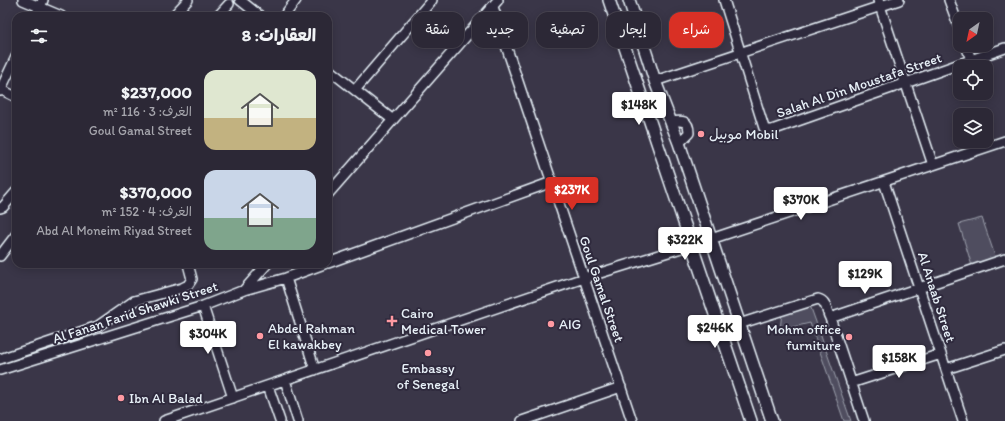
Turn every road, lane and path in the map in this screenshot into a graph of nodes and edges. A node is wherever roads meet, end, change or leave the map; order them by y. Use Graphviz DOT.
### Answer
graph roads {
  1 [pos="24,0"];
  2 [pos="188,0"];
  3 [pos="240,0"];
  4 [pos="296,0"];
  5 [pos="432,0"];
  6 [pos="609,0"];
  7 [pos="629,0"];
  8 [pos="724,0"];
  9 [pos="899,0"];
  10 [pos="949,0"];
  11 [pos="41,3"];
  12 [pos="495,3"];
  13 [pos="229,4"];
  14 [pos="879,4"];
  15 [pos="55,12"];
  16 [pos="177,12"];
  17 [pos="222,12"];
  18 [pos="255,12"];
  19 [pos="287,12"];
  20 [pos="953,12"];
  21 [pos="1005,48"];
  22 [pos="968,52"];
  23 [pos="741,53"];
  24 [pos="971,60"];
  25 [pos="12,65"];
  26 [pos="953,66"];
  27 [pos="332,72"];
  28 [pos="655,81"];
  29 [pos="906,83"];
  30 [pos="0,90"];
  31 [pos="355,90"];
  32 [pos="12,95"];
  33 [pos="393,120"];
  34 [pos="671,122"];
  35 [pos="1005,141"];
  36 [pos="679,143"];
  37 [pos="933,165"];
  38 [pos="552,182"];
  39 [pos="884,182"];
  40 [pos="332,189"];
  41 [pos="12,197"];
  42 [pos="8,202"];
  43 [pos="12,205"];
  44 [pos="0,208"];
  45 [pos="12,240"];
  46 [pos="711,240"];
  47 [pos="691,245"];
  48 [pos="1,252"];
  49 [pos="1005,259"];
  50 [pos="332,262"];
  51 [pos="189,268"];
  52 [pos="263,268"];
  53 [pos="313,268"];
  54 [pos="286,278"];
  55 [pos="584,278"];
  56 [pos="919,288"];
  57 [pos="244,290"];
  58 [pos="203,306"];
  59 [pos="830,318"];
  60 [pos="739,324"];
  61 [pos="1005,350"];
  62 [pos="941,354"];
  63 [pos="0,359"];
  64 [pos="946,369"];
  65 [pos="0,370"];
  66 [pos="315,370"];
  67 [pos="285,380"];
  68 [pos="851,383"];
  69 [pos="268,386"];
  70 [pos="621,387"];
  71 [pos="233,398"];
  72 [pos="526,420"];
  73 [pos="164,421"];
  74 [pos="280,421"];
  75 [pos="298,421"];
  76 [pos="632,421"];
  77 [pos="751,421"];
  78 [pos="772,421"];
  79 [pos="864,421"];
  80 [pos="963,421"];
  1 -- 11 [label="street"];
  2 -- 16 [label="street"];
  3 -- 18 [label="street"];
  4 -- 19 [label="street"];
  5 -- 31 [label="street"];
  6 -- 47 [label="main road"];
  7 -- 28 [label="main road"];
  8 -- 23 [label="street"];
  9 -- 14 [label="street"];
  10 -- 20 [label="street"];
  11 -- 15 [label="street"];
  12 -- 33 [label="street"];
  12 -- 38 [label="street, Goul Gamal Street"];
  13 -- 17 [label="street"];
  14 -- 23 [label="street"];
  14 -- 29 [label="street"];
  21 -- 24 [label="street, Salah Al Din Moustafa Street"];
  22 -- 24 [label="street"];
  23 -- 28 [label="street"];
  23 -- 29 [label="street, Salah Al Din Moustafa Street"];
  25 -- 30 [label="street"];
  26 -- 29 [label="street, Salah Al Din Moustafa Street"];
  27 -- 31 [label="street"];
  28 -- 34 [label="main road"];
  29 -- 37 [label="street"];
  30 -- 32 [label="street"];
  31 -- 33 [label="street"];
  33 -- 40 [label="street"];
  34 -- 36 [label="main road"];
  34 -- 36 [label="street"];
  35 -- 37 [label="street"];
  36 -- 46 [label="main road"];
  37 -- 39 [label="street"];
  38 -- 50 [label="street"];
  38 -- 55 [label="street, Goul Gamal Street"];
  39 -- 46 [label="street"];
  39 -- 56 [label="street, Al Anaab Street"];
  41 -- 42 [label="street"];
  42 -- 43 [label="street"];
  42 -- 44 [label="street"];
  45 -- 48 [label="street"];
  46 -- 47 [label="main road"];
  46 -- 60 [label="main road"];
  47 -- 55 [label="street"];
  47 -- 77 [label="main road"];
  49 -- 56 [label="street"];
  51 -- 63 [label="street"];
  52 -- 57 [label="street"];
  53 -- 54 [label="street, Al Fanan Farid Shawki Street"];
  54 -- 57 [label="street, Al Fanan Farid Shawki Street"];
  54 -- 66 [label="street"];
  55 -- 66 [label="street"];
  55 -- 70 [label="street, Goul Gamal Street"];
  56 -- 59 [label="street"];
  56 -- 62 [label="street, Al Anaab Street"];
  57 -- 58 [label="street, Al Fanan Farid Shawki Street"];
  58 -- 65 [label="street, Al Fanan Farid Shawki Street"];
  58 -- 71 [label="street"];
  59 -- 60 [label="street"];
  59 -- 68 [label="street"];
  60 -- 78 [label="main road"];
  61 -- 64 [label="street"];
  62 -- 64 [label="street, Al Anaab Street"];
  62 -- 68 [label="street"];
  64 -- 80 [label="street, Al Anaab Street"];
  66 -- 67 [label="street"];
  67 -- 69 [label="street"];
  67 -- 75 [label="street"];
  68 -- 79 [label="street"];
  69 -- 71 [label="street"];
  69 -- 74 [label="street"];
  70 -- 72 [label="street"];
  70 -- 76 [label="street, Goul Gamal Street"];
  71 -- 73 [label="street"];
}
